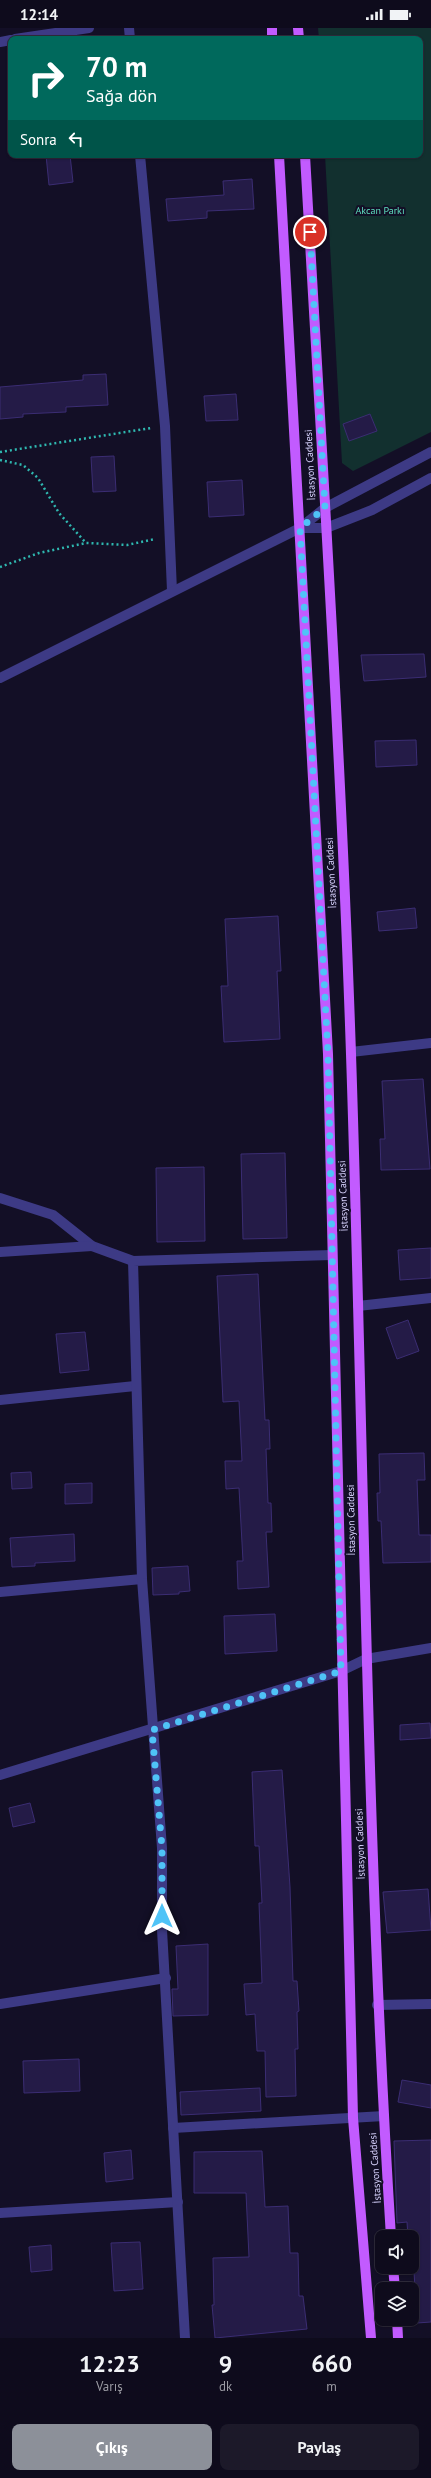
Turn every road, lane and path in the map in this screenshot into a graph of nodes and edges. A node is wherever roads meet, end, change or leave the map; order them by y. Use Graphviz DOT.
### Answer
graph roads {
  1 [pos="89,28"];
  2 [pos="35,36"];
  3 [pos="140,158"];
  4 [pos="279,158"];
  5 [pos="305,158"];
  6 [pos="165,426"];
  7 [pos="0,452"];
  8 [pos="431,452"];
  9 [pos="0,460"];
  10 [pos="431,478"];
  11 [pos="325,508"];
  12 [pos="300,528"];
  13 [pos="326,528"];
  14 [pos="170,536"];
  15 [pos="86,543"];
  16 [pos="0,567"];
  17 [pos="172,591"];
  18 [pos="0,678"];
  19 [pos="431,1044"];
  20 [pos="351,1052"];
  21 [pos="0,1198"];
  22 [pos="92,1246"];
  23 [pos="0,1252"];
  24 [pos="332,1255"];
  25 [pos="132,1261"];
  26 [pos="431,1298"];
  27 [pos="358,1306"];
  28 [pos="135,1386"];
  29 [pos="0,1400"];
  30 [pos="142,1579"];
  31 [pos="0,1592"];
  32 [pos="431,1648"];
  33 [pos="366,1659"];
  34 [pos="341,1671"];
  35 [pos="152,1730"];
  36 [pos="0,1775"];
  37 [pos="166,1978"];
  38 [pos="0,2004"];
  39 [pos="431,2004"];
  40 [pos="378,2005"];
  41 [pos="384,2116"];
  42 [pos="354,2118"];
  43 [pos="173,2128"];
  44 [pos="178,2202"];
  45 [pos="0,2214"];
  46 [pos="391,2230"];
  47 [pos="397,2326"];
  48 [pos="185,2338"];
  49 [pos="371,2338"];
  50 [pos="398,2338"];
  1 -- 2 [label="street"];
  3 -- 6 [label="street"];
  4 -- 12 [label="main road"];
  5 -- 11 [label="main road, İstasyon Caddesi"];
  6 -- 7 [label="path"];
  6 -- 14 [label="street"];
  8 -- 11 [label="street"];
  9 -- 15 [label="path"];
  10 -- 13 [label="street"];
  11 -- 12 [label="street"];
  11 -- 13 [label="main road, İstasyon Caddesi"];
  12 -- 13 [label="street"];
  12 -- 17 [label="street"];
  12 -- 24 [label="main road"];
  13 -- 20 [label="main road, İstasyon Caddesi"];
  14 -- 15 [label="path"];
  14 -- 17 [label="street"];
  15 -- 16 [label="path"];
  17 -- 18 [label="street"];
  19 -- 20 [label="street"];
  20 -- 27 [label="main road, İstasyon Caddesi"];
  21 -- 22 [label="street"];
  22 -- 23 [label="street"];
  22 -- 25 [label="street"];
  24 -- 25 [label="street"];
  24 -- 34 [label="main road"];
  25 -- 28 [label="street"];
  26 -- 27 [label="street"];
  27 -- 33 [label="main road, İstasyon Caddesi"];
  28 -- 29 [label="street"];
  28 -- 30 [label="street"];
  30 -- 31 [label="street"];
  30 -- 35 [label="street"];
  32 -- 33 [label="street"];
  33 -- 34 [label="street"];
  33 -- 40 [label="main road, İstasyon Caddesi"];
  34 -- 35 [label="street"];
  34 -- 42 [label="main road"];
  35 -- 36 [label="street"];
  35 -- 37 [label="street"];
  37 -- 38 [label="street"];
  37 -- 43 [label="street"];
  39 -- 40 [label="street"];
  40 -- 41 [label="main road, İstasyon Caddesi"];
  41 -- 42 [label="street"];
  41 -- 46 [label="main road, İstasyon Caddesi"];
  42 -- 43 [label="street"];
  42 -- 49 [label="main road"];
  43 -- 44 [label="street"];
  44 -- 45 [label="street"];
  44 -- 48 [label="street"];
  47 -- 50 [label="main road"];
}
